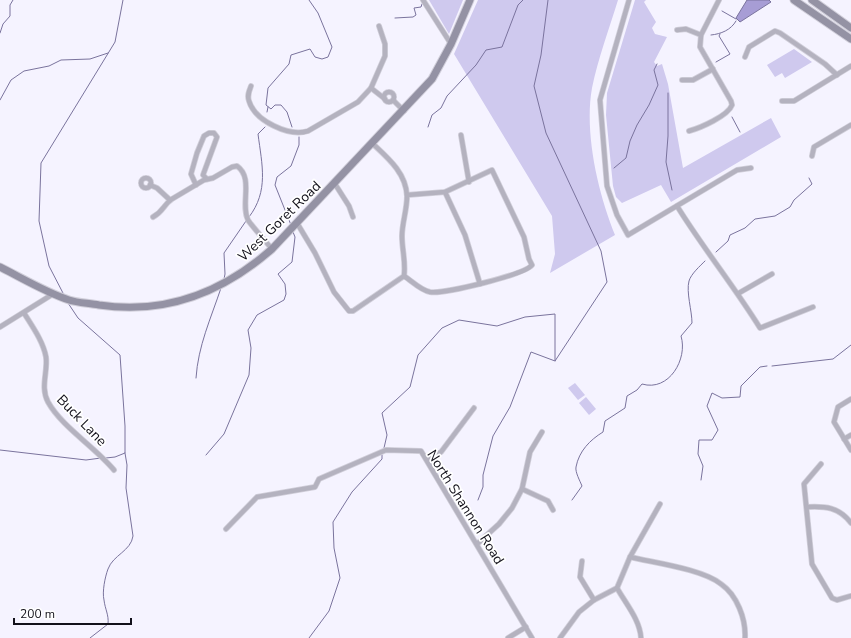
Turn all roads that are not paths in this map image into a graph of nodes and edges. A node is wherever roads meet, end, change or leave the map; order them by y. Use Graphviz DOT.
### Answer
graph roads {
  1 [pos="423,0"];
  2 [pos="470,0"];
  3 [pos="629,0"];
  4 [pos="719,0"];
  5 [pos="794,0"];
  6 [pos="811,0"];
  7 [pos="806,7"];
  8 [pos="379,26"];
  9 [pos="851,28"];
  10 [pos="677,30"];
  11 [pos="701,35"];
  12 [pos="851,39"];
  13 [pos="451,44"];
  14 [pos="745,57"];
  15 [pos="851,66"];
  16 [pos="713,69"];
  17 [pos="837,75"];
  18 [pos="682,80"];
  19 [pos="251,86"];
  20 [pos="371,88"];
  21 [pos="377,92"];
  22 [pos="387,93"];
  23 [pos="384,99"];
  24 [pos="393,100"];
  25 [pos="782,101"];
  26 [pos="404,111"];
  27 [pos="851,125"];
  28 [pos="689,131"];
  29 [pos="461,135"];
  30 [pos="373,144"];
  31 [pos="812,156"];
  32 [pos="751,168"];
  33 [pos="207,179"];
  34 [pos="469,182"];
  35 [pos="334,184"];
  36 [pos="150,185"];
  37 [pos="196,185"];
  38 [pos="444,192"];
  39 [pos="407,195"];
  40 [pos="170,200"];
  41 [pos="677,206"];
  42 [pos="153,217"];
  43 [pos="353,217"];
  44 [pos="297,223"];
  45 [pos="272,249"];
  46 [pos="0,267"];
  47 [pos="772,274"];
  48 [pos="404,276"];
  49 [pos="480,284"];
  50 [pos="739,293"];
  51 [pos="53,294"];
  52 [pos="813,307"];
  53 [pos="24,313"];
  54 [pos="0,327"];
  55 [pos="851,400"];
  56 [pos="474,408"];
  57 [pos="542,432"];
  58 [pos="851,435"];
  59 [pos="844,439"];
  60 [pos="851,450"];
  61 [pos="427,460"];
  62 [pos="821,464"];
  63 [pos="114,470"];
  64 [pos="522,489"];
  65 [pos="660,504"];
  66 [pos="807,507"];
  67 [pos="553,510"];
  68 [pos="851,523"];
  69 [pos="226,529"];
  70 [pos="477,544"];
  71 [pos="630,557"];
  72 [pos="582,561"];
  73 [pos="617,588"];
  74 [pos="851,596"];
  75 [pos="594,600"];
  76 [pos="526,627"];
  77 [pos="508,638"];
  78 [pos="532,638"];
  79 [pos="560,638"];
  80 [pos="641,638"];
  81 [pos="745,638"];
  1 -- 13 [label="street"];
  2 -- 13 [label="street, West Goret Road"];
  3 -- 41 [label="street"];
  4 -- 11 [label="street"];
  5 -- 7 [label="street"];
  6 -- 7 [label="street"];
  6 -- 9 [label="street"];
  7 -- 12 [label="street"];
  8 -- 20 [label="street"];
  10 -- 11 [label="street"];
  11 -- 16 [label="street"];
  13 -- 26 [label="street, West Goret Road"];
  14 -- 17 [label="street"];
  15 -- 17 [label="street"];
  16 -- 18 [label="street"];
  16 -- 28 [label="street"];
  17 -- 25 [label="street"];
  19 -- 20 [label="street"];
  20 -- 21 [label="street"];
  21 -- 22 [label="street"];
  21 -- 23 [label="street"];
  22 -- 23 [label="street"];
  22 -- 24 [label="street"];
  23 -- 24 [label="street"];
  24 -- 26 [label="street"];
  26 -- 30 [label="street, West Goret Road"];
  27 -- 31 [label="street"];
  29 -- 34 [label="street"];
  30 -- 35 [label="street, West Goret Road"];
  30 -- 39 [label="street"];
  32 -- 41 [label="street"];
  33 -- 37 [label="street"];
  33 -- 37 [label="street"];
  33 -- 45 [label="street"];
  34 -- 38 [label="street"];
  34 -- 49 [label="street"];
  35 -- 43 [label="street"];
  35 -- 44 [label="street, West Goret Road"];
  36 -- 40 [label="street"];
  37 -- 40 [label="street"];
  38 -- 39 [label="street"];
  38 -- 49 [label="street"];
  39 -- 48 [label="street"];
  40 -- 42 [label="street"];
  41 -- 50 [label="street"];
  44 -- 45 [label="street, West Goret Road"];
  44 -- 48 [label="street"];
  45 -- 51 [label="street, West Goret Road"];
  46 -- 51 [label="street, West Goret Road"];
  47 -- 50 [label="street"];
  48 -- 49 [label="street"];
  50 -- 52 [label="street"];
  51 -- 53 [label="street"];
  53 -- 54 [label="street"];
  53 -- 63 [label="street, Buck Lane"];
  55 -- 59 [label="street"];
  56 -- 61 [label="street"];
  57 -- 64 [label="street"];
  58 -- 59 [label="street"];
  59 -- 60 [label="street"];
  61 -- 69 [label="street, North Shannon Road"];
  61 -- 70 [label="street, North Shannon Road"];
  62 -- 66 [label="street"];
  64 -- 67 [label="street"];
  64 -- 70 [label="street"];
  65 -- 71 [label="street"];
  66 -- 68 [label="street"];
  66 -- 74 [label="street"];
  70 -- 76 [label="street, North Shannon Road"];
  71 -- 73 [label="street"];
  71 -- 81 [label="street"];
  72 -- 75 [label="street"];
  73 -- 75 [label="street"];
  73 -- 80 [label="street"];
  75 -- 79 [label="street"];
  76 -- 77 [label="street"];
  76 -- 78 [label="street, North Shannon Road"];
}
